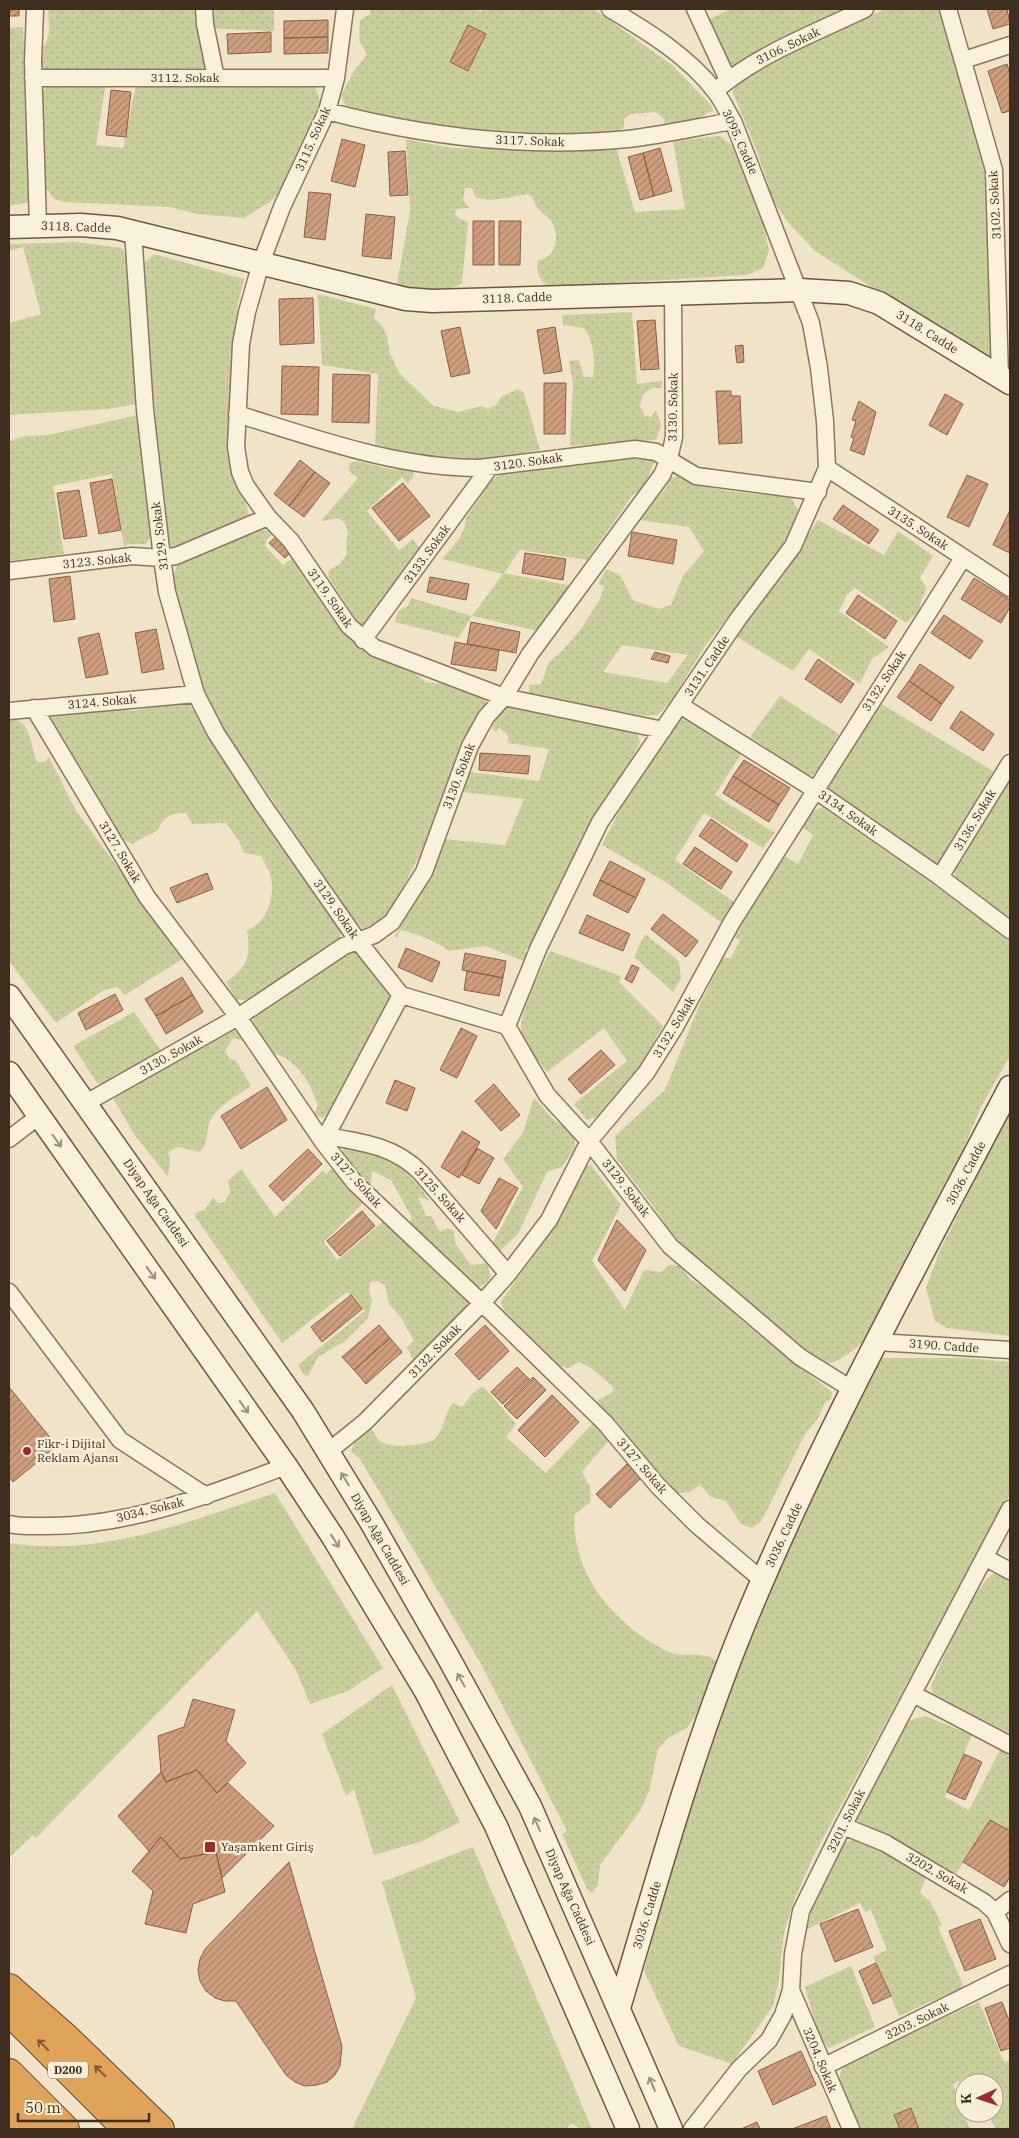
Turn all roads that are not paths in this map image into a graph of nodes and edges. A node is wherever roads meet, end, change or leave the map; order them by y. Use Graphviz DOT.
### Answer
graph roads {
  1 [pos="35,9"];
  2 [pos="204,9"];
  3 [pos="345,9"];
  4 [pos="610,9"];
  5 [pos="695,9"];
  6 [pos="865,9"];
  7 [pos="948,9"];
  8 [pos="1010,45"];
  9 [pos="964,60"];
  10 [pos="33,78"];
  11 [pos="216,78"];
  12 [pos="336,78"];
  13 [pos="728,80"];
  14 [pos="715,90"];
  15 [pos="328,111"];
  16 [pos="733,121"];
  17 [pos="1003,203"];
  18 [pos="38,225"];
  19 [pos="9,227"];
  20 [pos="133,231"];
  21 [pos="261,263"];
  22 [pos="800,290"];
  23 [pos="673,294"];
  24 [pos="1005,380"];
  25 [pos="237,414"];
  26 [pos="669,458"];
  27 [pos="490,467"];
  28 [pos="827,468"];
  29 [pos="818,492"];
  30 [pos="268,518"];
  31 [pos="162,558"];
  32 [pos="963,558"];
  33 [pos="9,571"];
  34 [pos="1010,588"];
  35 [pos="363,640"];
  36 [pos="196,694"];
  37 [pos="504,697"];
  38 [pos="680,705"];
  39 [pos="34,708"];
  40 [pos="9,711"];
  41 [pos="663,730"];
  42 [pos="1010,763"];
  43 [pos="814,790"];
  44 [pos="940,877"];
  45 [pos="1010,930"];
  46 [pos="358,941"];
  47 [pos="400,994"];
  48 [pos="9,996"];
  49 [pos="238,1017"];
  50 [pos="507,1026"];
  51 [pos="9,1073"];
  52 [pos="1010,1087"];
  53 [pos="86,1102"];
  54 [pos="39,1116"];
  55 [pos="9,1139"];
  56 [pos="324,1139"];
  57 [pos="589,1141"];
  58 [pos="508,1274"];
  59 [pos="9,1292"];
  60 [pos="482,1302"];
  61 [pos="877,1342"];
  62 [pos="1010,1350"];
  63 [pos="853,1390"];
  64 [pos="329,1451"];
  65 [pos="286,1466"];
  66 [pos="206,1496"];
  67 [pos="1010,1509"];
  68 [pos="9,1524"];
  69 [pos="986,1558"];
  70 [pos="1010,1571"];
  71 [pos="762,1581"];
  72 [pos="912,1694"];
  73 [pos="1010,1745"];
  74 [pos="843,1826"];
  75 [pos="1010,1900"];
  76 [pos="995,1912"];
  77 [pos="1010,1944"];
  78 [pos="1010,1974"];
  79 [pos="9,1988"];
  80 [pos="791,1990"];
  81 [pos="619,2008"];
  82 [pos="9,2011"];
  83 [pos="823,2067"];
  84 [pos="9,2073"];
  85 [pos="9,2108"];
  86 [pos="30,2129"];
  87 [pos="65,2129"];
  88 [pos="127,2129"];
  89 [pos="160,2129"];
  90 [pos="628,2129"];
  91 [pos="671,2129"];
  92 [pos="692,2129"];
  93 [pos="851,2129"];
  1 -- 10 [label="street"];
  2 -- 11 [label="street"];
  3 -- 12 [label="street, 3115. Sokak"];
  4 -- 14 [label="street, 3095. Cadde"];
  5 -- 13 [label="street"];
  6 -- 13 [label="street, 3106. Sokak"];
  7 -- 9 [label="street, 3102. Sokak"];
  8 -- 9 [label="street"];
  9 -- 17 [label="street, 3102. Sokak"];
  10 -- 11 [label="street, 3112. Sokak"];
  10 -- 18 [label="street"];
  11 -- 12 [label="street, 3112. Sokak"];
  12 -- 15 [label="street, 3115. Sokak"];
  13 -- 14 [label="street, 3106. Sokak"];
  14 -- 16 [label="street, 3095. Cadde"];
  15 -- 16 [label="street, 3117. Sokak"];
  15 -- 21 [label="street, 3115. Sokak"];
  16 -- 22 [label="street, 3095. Cadde"];
  17 -- 24 [label="street, 3102. Sokak"];
  18 -- 19 [label="main road, 3118. Cadde"];
  18 -- 20 [label="main road, 3118. Cadde"];
  20 -- 21 [label="main road, 3118. Cadde"];
  20 -- 31 [label="street, 3129. Sokak"];
  21 -- 23 [label="main road, 3118. Cadde"];
  21 -- 25 [label="street, 3119. Sokak"];
  22 -- 23 [label="main road, 3118. Cadde"];
  22 -- 24 [label="main road, 3118. Cadde"];
  22 -- 28 [label="street, 3131. Cadde"];
  23 -- 26 [label="street, 3130. Sokak"];
  25 -- 27 [label="street, 3120. Sokak"];
  25 -- 30 [label="street, 3119. Sokak"];
  26 -- 27 [label="street, 3120. Sokak"];
  26 -- 29 [label="street, 3120. Sokak"];
  26 -- 37 [label="street, 3130. Sokak"];
  27 -- 35 [label="street, 3133. Sokak"];
  28 -- 29 [label="street, 3131. Cadde"];
  28 -- 32 [label="street, 3135. Sokak"];
  29 -- 38 [label="street, 3131. Cadde"];
  30 -- 31 [label="street, 3123. Sokak"];
  30 -- 35 [label="street, 3119. Sokak"];
  31 -- 33 [label="street, 3123. Sokak"];
  31 -- 36 [label="street, 3129. Sokak"];
  32 -- 34 [label="street, 3135. Sokak"];
  32 -- 43 [label="street, 3132. Sokak"];
  35 -- 37 [label="street, 3119. Sokak"];
  36 -- 39 [label="street, 3124. Sokak"];
  36 -- 46 [label="street, 3129. Sokak"];
  37 -- 41 [label="street, 3119. Sokak"];
  37 -- 46 [label="street, 3130. Sokak"];
  38 -- 41 [label="street, 3131. Cadde"];
  38 -- 43 [label="street, 3134. Sokak"];
  39 -- 40 [label="street, 3124. Sokak"];
  39 -- 49 [label="street, 3127. Sokak"];
  41 -- 50 [label="street, 3131. Cadde"];
  42 -- 44 [label="street, 3136. Sokak"];
  43 -- 44 [label="street, 3134. Sokak"];
  43 -- 57 [label="street, 3132. Sokak"];
  44 -- 45 [label="street, 3134. Sokak"];
  46 -- 47 [label="street, 3129. Sokak"];
  46 -- 49 [label="street, 3130. Sokak"];
  47 -- 50 [label="street"];
  47 -- 56 [label="street"];
  48 -- 53 [label="main road, Diyap Ağa Caddesi"];
  49 -- 53 [label="street, 3130. Sokak"];
  49 -- 56 [label="street, 3127. Sokak"];
  50 -- 57 [label="street, 3129. Sokak"];
  51 -- 54 [label="main road"];
  52 -- 61 [label="main road, 3036. Cadde"];
  53 -- 64 [label="main road, Diyap Ağa Caddesi"];
  54 -- 55 [label="street"];
  54 -- 65 [label="main road, one-way"];
  56 -- 58 [label="street, 3125. Sokak"];
  56 -- 60 [label="street, 3127. Sokak"];
  57 -- 58 [label="street, 3132. Sokak"];
  57 -- 63 [label="street, 3129. Sokak"];
  58 -- 60 [label="street, 3132. Sokak"];
  59 -- 66 [label="street"];
  60 -- 64 [label="street, 3132. Sokak"];
  60 -- 71 [label="street, 3127. Sokak"];
  61 -- 62 [label="street, 3190. Cadde"];
  61 -- 63 [label="main road, 3036. Cadde"];
  63 -- 71 [label="main road, 3036. Cadde"];
  81 -- 64 [label="main road, Diyap Ağa Caddesi, one-way"];
  65 -- 66 [label="street, 3034. Sokak"];
  65 -- 90 [label="main road, one-way"];
  66 -- 68 [label="street, 3034. Sokak"];
  67 -- 69 [label="street, 3201. Sokak"];
  69 -- 70 [label="street"];
  69 -- 72 [label="street, 3201. Sokak"];
  71 -- 81 [label="main road, 3036. Cadde"];
  72 -- 73 [label="street"];
  72 -- 74 [label="street, 3201. Sokak"];
  74 -- 76 [label="street, 3202. Sokak"];
  74 -- 80 [label="street, 3201. Sokak"];
  75 -- 76 [label="street"];
  76 -- 77 [label="street, 3202. Sokak"];
  78 -- 83 [label="street, 3203. Sokak"];
  89 -- 79 [label="highway, one-way"];
  80 -- 83 [label="street, 3204. Sokak"];
  80 -- 92 [label="street, 3201. Sokak"];
  91 -- 81 [label="main road, Diyap Ağa Caddesi, one-way"];
  88 -- 82 [label="highway, D200, one-way"];
  83 -- 93 [label="street, 3204. Sokak"];
  84 -- 87 [label="highway"];
  85 -- 86 [label="highway"];
}
